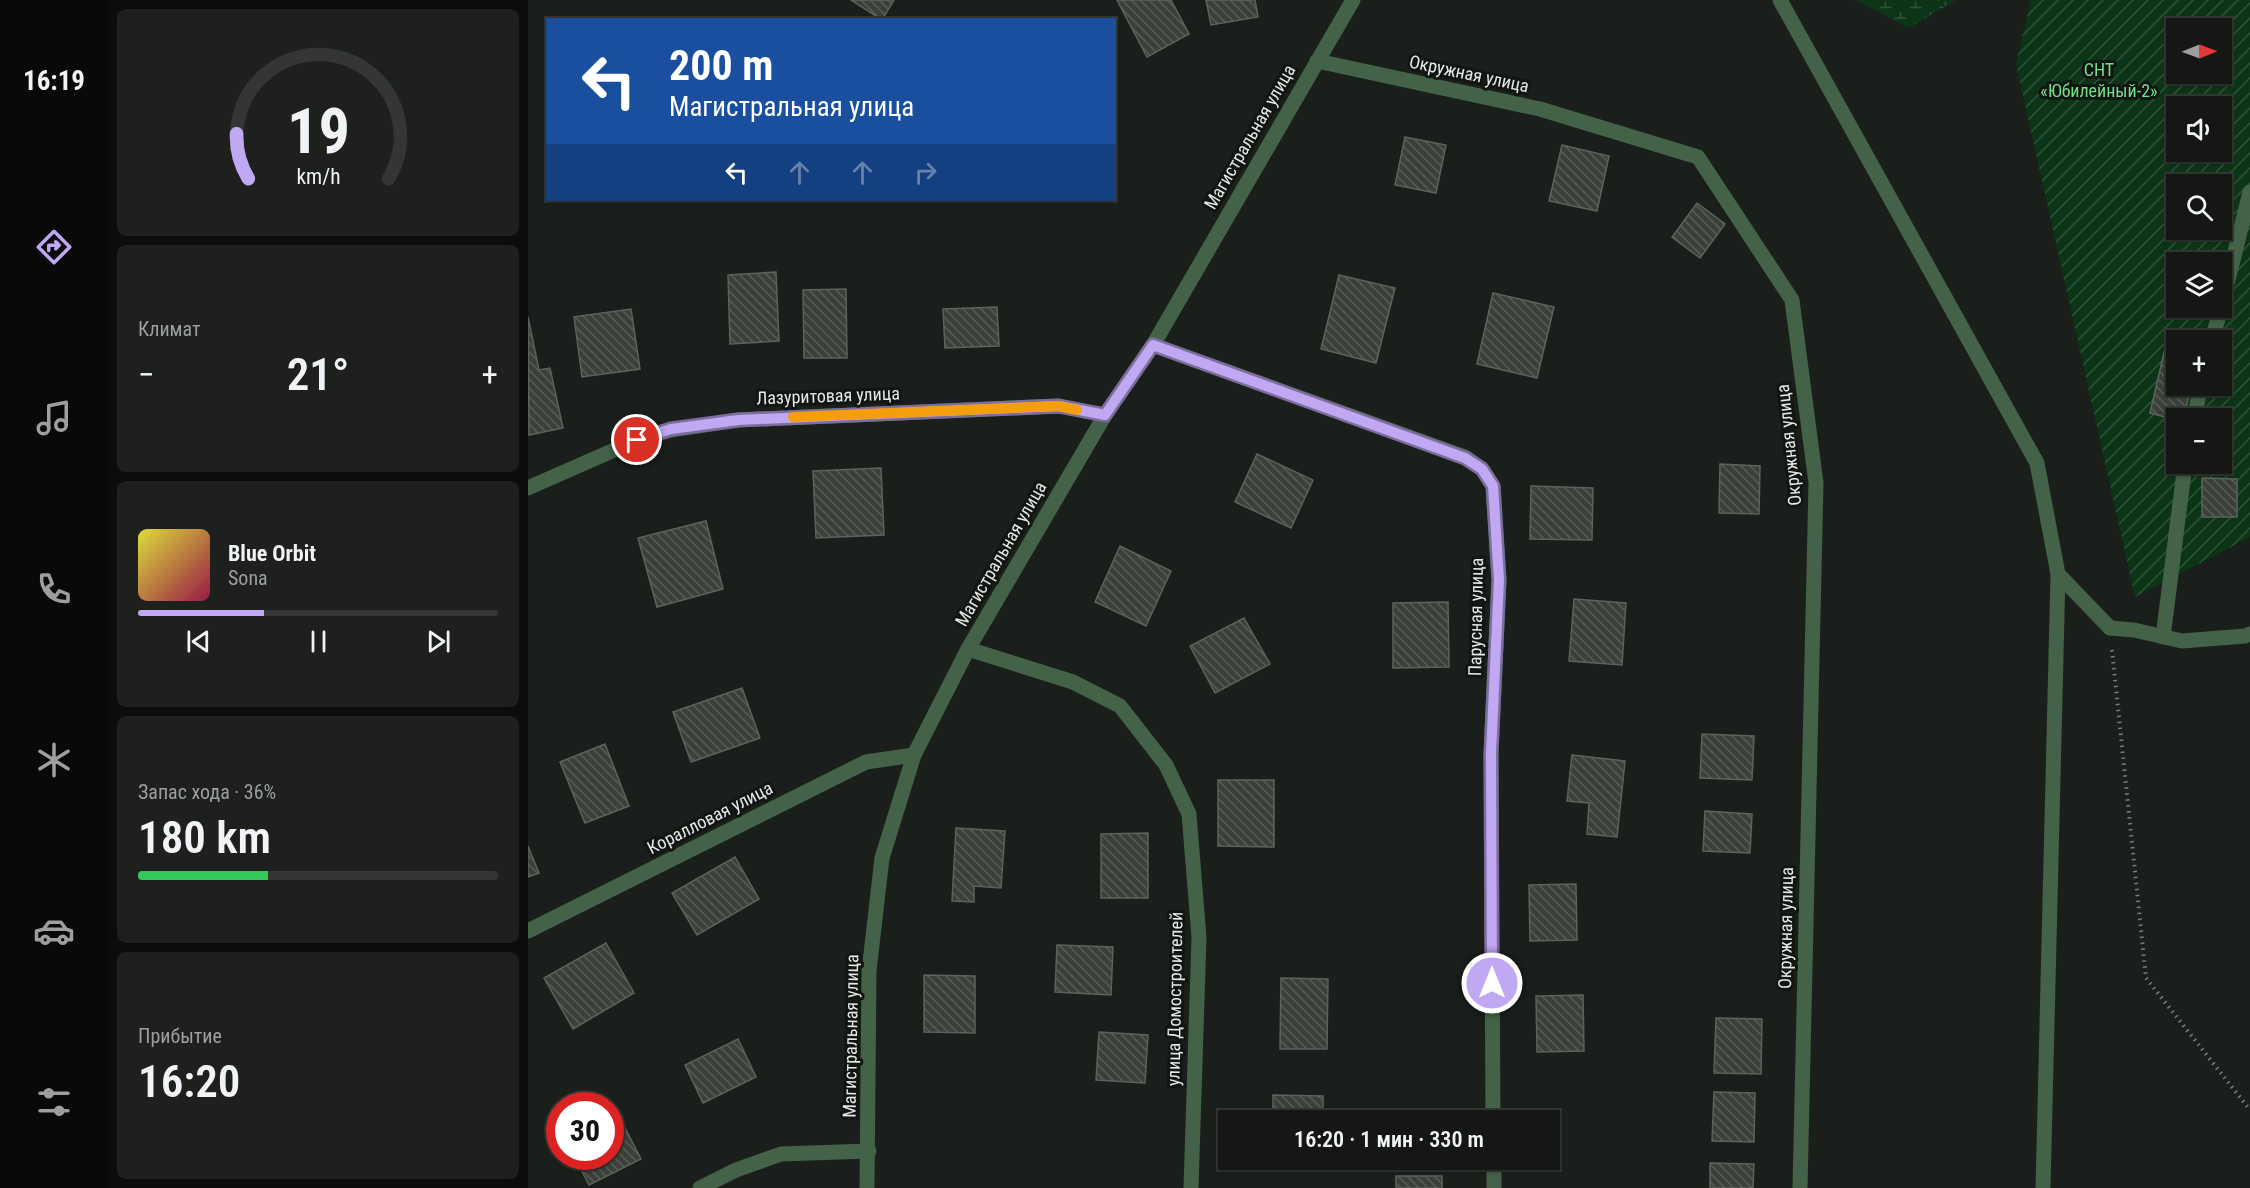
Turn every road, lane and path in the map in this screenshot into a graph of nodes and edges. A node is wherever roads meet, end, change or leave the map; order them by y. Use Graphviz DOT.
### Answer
graph roads {
  1 [pos="1353,0"];
  2 [pos="1780,0"];
  3 [pos="1317,61"];
  4 [pos="2250,192"];
  5 [pos="2232,263"];
  6 [pos="1153,345"];
  7 [pos="1105,415"];
  8 [pos="2184,474"];
  9 [pos="528,488"];
  10 [pos="2058,573"];
  11 [pos="2110,628"];
  12 [pos="2250,634"];
  13 [pos="2163,637"];
  14 [pos="968,648"];
  15 [pos="914,755"];
  16 [pos="528,931"];
  17 [pos="1493,1110"];
  18 [pos="2250,1110"];
  19 [pos="868,1151"];
  20 [pos="1494,1170"];
  21 [pos="700,1188"];
  22 [pos="867,1188"];
  23 [pos="1191,1188"];
  24 [pos="1494,1188"];
  25 [pos="1800,1188"];
  26 [pos="2043,1188"];
  1 -- 3 [label="street, Магистральная улица"];
  2 -- 10 [label="street"];
  3 -- 6 [label="street, Магистральная улица"];
  3 -- 25 [label="street, Окружная улица"];
  4 -- 5 [label="street"];
  6 -- 7 [label="street, Магистральная улица"];
  6 -- 17 [label="street, Парусная улица"];
  7 -- 9 [label="street, Лазуритовая улица"];
  7 -- 14 [label="street, Магистральная улица"];
  8 -- 13 [label="street"];
  10 -- 11 [label="street"];
  10 -- 26 [label="street"];
  11 -- 13 [label="street"];
  11 -- 18 [label="path"];
  12 -- 13 [label="street"];
  14 -- 15 [label="street, Магистральная улица"];
  14 -- 23 [label="street, улица Домостроителей"];
  15 -- 16 [label="street, Коралловая улица"];
  15 -- 19 [label="street, Магистральная улица"];
  19 -- 21 [label="street"];
  19 -- 22 [label="street, Магистральная улица"];
  20 -- 24 [label="street"];
}
